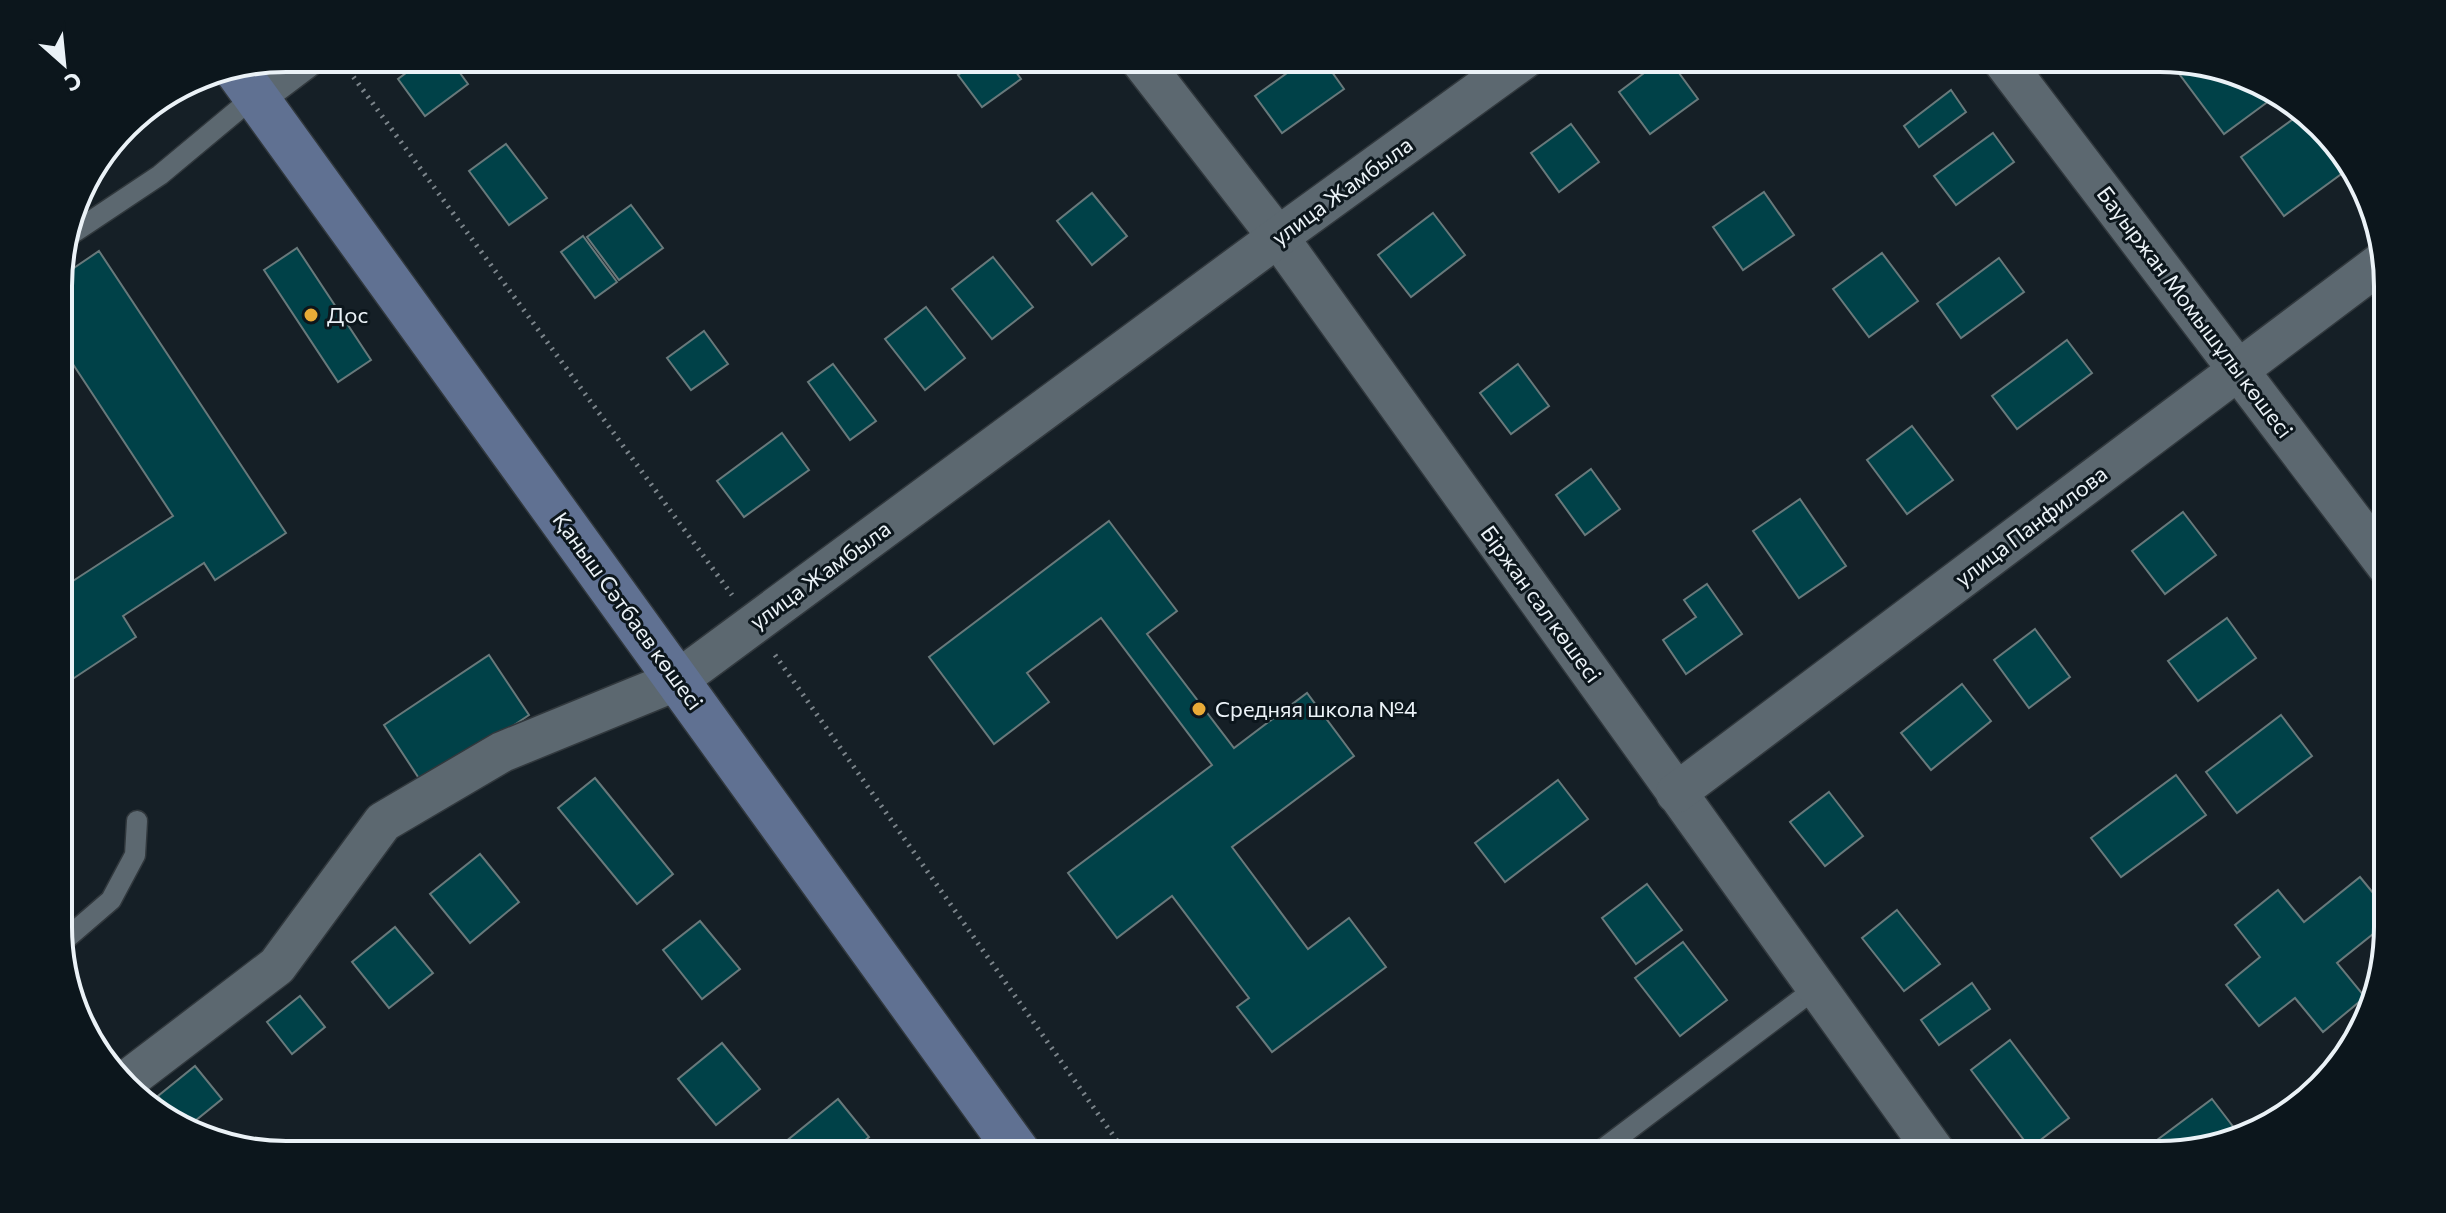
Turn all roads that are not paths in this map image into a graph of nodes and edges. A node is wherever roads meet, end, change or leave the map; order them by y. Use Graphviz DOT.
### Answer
graph roads {
  1 [pos="1150,72"];
  2 [pos="1506,72"];
  3 [pos="2012,72"];
  4 [pos="265,73"];
  5 [pos="246,81"];
  6 [pos="79,229"];
  7 [pos="1278,237"];
  8 [pos="2373,269"];
  9 [pos="2239,369"];
  10 [pos="2374,549"];
  11 [pos="678,680"];
  12 [pos="1676,793"];
  13 [pos="137,821"];
  14 [pos="72,933"];
  15 [pos="1816,988"];
  16 [pos="133,1076"];
  17 [pos="1010,1141"];
  18 [pos="1614,1141"];
  19 [pos="1927,1141"];
  1 -- 7 [label="street, Біржан сал көшесі"];
  2 -- 7 [label="street, улица Жамбыла"];
  3 -- 9 [label="street, Бауыржан Момышұлы көшесі"];
  4 -- 5 [label="street"];
  5 -- 6 [label="lane"];
  5 -- 11 [label="street, Қаныш Сәтбаев көшесі"];
  7 -- 11 [label="street, улица Жамбыла"];
  7 -- 12 [label="street, Біржан сал көшесі"];
  8 -- 9 [label="street, улица Панфилова"];
  9 -- 10 [label="street, Бауыржан Момышұлы көшесі"];
  9 -- 12 [label="street, улица Панфилова"];
  11 -- 16 [label="street, улица Жамбыла"];
  11 -- 17 [label="street, Қаныш Сәтбаев көшесі"];
  12 -- 15 [label="street, Біржан сал көшесі"];
  13 -- 14 [label="lane"];
  15 -- 18 [label="lane"];
  15 -- 19 [label="street, Біржан сал көшесі"];
}
